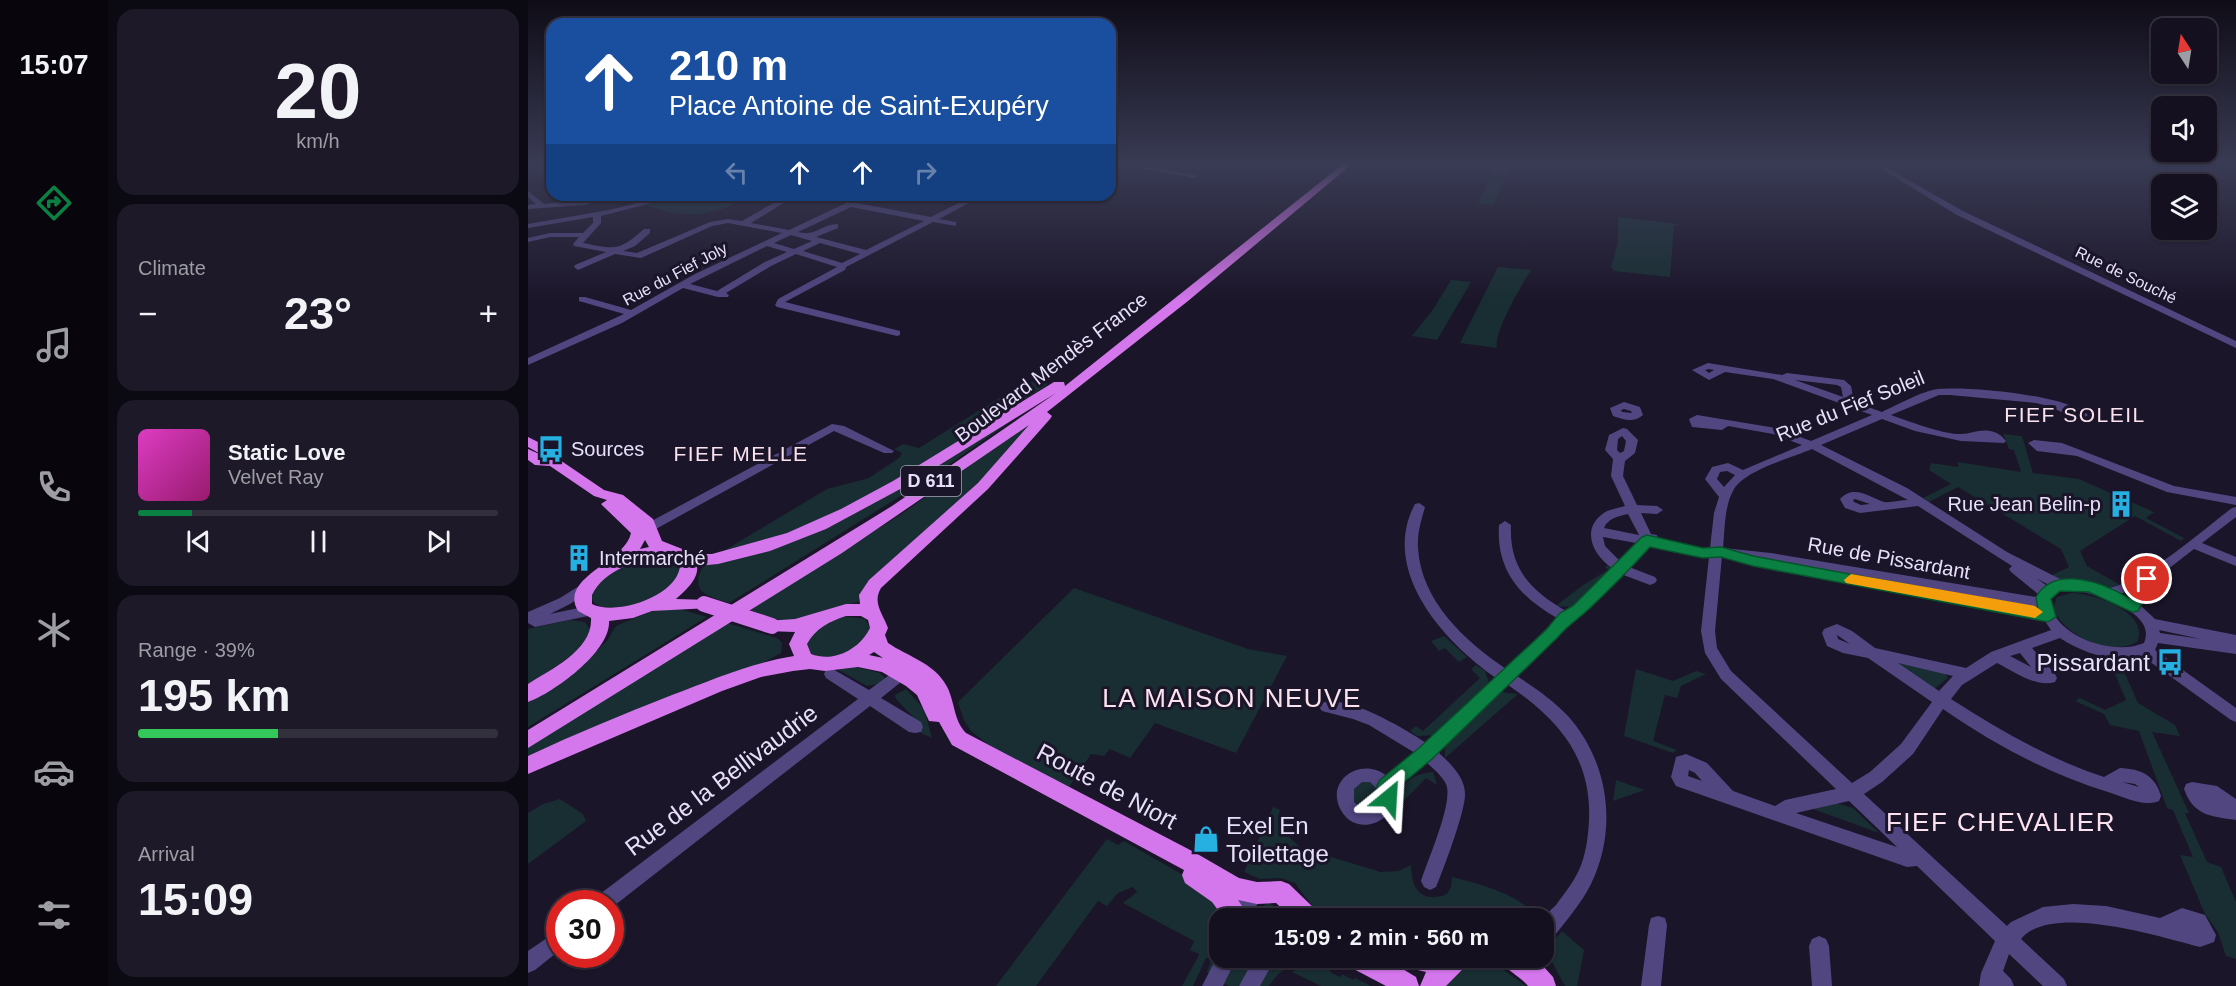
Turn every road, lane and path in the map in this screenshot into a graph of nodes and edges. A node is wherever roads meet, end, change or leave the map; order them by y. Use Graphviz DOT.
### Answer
graph roads {
  1 [pos="587,210"];
  2 [pos="614,210"];
  3 [pos="765,210"];
  4 [pos="836,210"];
  5 [pos="881,210"];
  6 [pos="952,210"];
  7 [pos="1289,210"];
  8 [pos="1290,210"];
  9 [pos="1955,210"];
  10 [pos="597,214"];
  11 [pos="585,216"];
  12 [pos="933,220"];
  13 [pos="742,224"];
  14 [pos="953,224"];
  15 [pos="528,226"];
  16 [pos="835,226"];
  17 [pos="647,231"];
  18 [pos="789,232"];
  19 [pos="585,235"];
  20 [pos="808,237"];
  21 [pos="528,240"];
  22 [pos="820,240"];
  23 [pos="765,243"];
  24 [pos="613,252"];
  25 [pos="795,252"];
  26 [pos="867,254"];
  27 [pos="842,266"];
  28 [pos="578,267"];
  29 [pos="682,285"];
  30 [pos="718,294"];
  31 [pos="731,297"];
  32 [pos="582,299"];
  33 [pos="633,314"];
  34 [pos="897,333"];
  35 [pos="2236,345"];
  36 [pos="1117,348"];
  37 [pos="528,362"];
  38 [pos="1103,364"];
  39 [pos="1724,368"];
  40 [pos="1775,376"];
  41 [pos="1849,402"];
  42 [pos="2048,402"];
  43 [pos="1879,415"];
  44 [pos="1625,418"];
  45 [pos="1725,423"];
  46 [pos="1961,438"];
  47 [pos="528,441"];
  48 [pos="1810,445"];
  49 [pos="888,451"];
  50 [pos="528,453"];
  51 [pos="2077,453"];
  52 [pos="553,462"];
  53 [pos="1743,474"];
  54 [pos="600,493"];
  55 [pos="1724,495"];
  56 [pos="2201,496"];
  57 [pos="2236,501"];
  58 [pos="1921,502"];
  59 [pos="1883,506"];
  60 [pos="1419,507"];
  61 [pos="1632,508"];
  62 [pos="1657,510"];
  63 [pos="2233,513"];
  64 [pos="1505,525"];
  65 [pos="650,527"];
  66 [pos="1596,531"];
  67 [pos="1647,540"];
  68 [pos="2193,544"];
  69 [pos="665,550"];
  70 [pos="1722,553"];
  71 [pos="2002,555"];
  72 [pos="688,558"];
  73 [pos="622,560"];
  74 [pos="2236,562"];
  75 [pos="1621,570"];
  76 [pos="687,578"];
  77 [pos="1650,580"];
  78 [pos="2145,580"];
  79 [pos="2061,585"];
  80 [pos="587,586"];
  81 [pos="2108,593"];
  82 [pos="704,604"];
  83 [pos="742,604"];
  84 [pos="2045,604"];
  85 [pos="649,607"];
  86 [pos="2132,607"];
  87 [pos="870,612"];
  88 [pos="594,613"];
  89 [pos="1566,617"];
  90 [pos="528,618"];
  91 [pos="818,621"];
  92 [pos="528,623"];
  93 [pos="772,626"];
  94 [pos="2151,630"];
  95 [pos="2063,631"];
  96 [pos="876,635"];
  97 [pos="2228,643"];
  98 [pos="798,644"];
  99 [pos="2022,646"];
  100 [pos="2145,650"];
  101 [pos="1996,656"];
  102 [pos="844,660"];
  103 [pos="809,662"];
  104 [pos="906,669"];
  105 [pos="831,674"];
  106 [pos="1967,674"];
  107 [pos="1506,676"];
  108 [pos="528,694"];
  109 [pos="869,698"];
  110 [pos="1941,700"];
  111 [pos="1327,707"];
  112 [pos="2236,716"];
  113 [pos="915,727"];
  114 [pos="528,734"];
  115 [pos="528,740"];
  116 [pos="1426,754"];
  117 [pos="528,765"];
  118 [pos="2104,785"];
  119 [pos="1386,786"];
  120 [pos="1851,793"];
  121 [pos="1726,795"];
  122 [pos="1779,813"];
  123 [pos="1921,857"];
  124 [pos="1430,881"];
  125 [pos="620,890"];
  126 [pos="1257,892"];
  127 [pos="1231,908"];
  128 [pos="1243,908"];
  129 [pos="1298,908"];
  130 [pos="1554,921"];
  131 [pos="1658,925"];
  132 [pos="2159,928"];
  133 [pos="2008,939"];
  134 [pos="1820,946"];
  135 [pos="546,949"];
  136 [pos="528,963"];
  137 [pos="1221,968"];
  138 [pos="1260,968"];
  139 [pos="1380,968"];
  140 [pos="1445,968"];
  141 [pos="1529,968"];
  142 [pos="1995,982"];
  143 [pos="1212,986"];
  144 [pos="1249,986"];
  145 [pos="1407,986"];
  146 [pos="1432,986"];
  147 [pos="1544,986"];
  148 [pos="1651,986"];
  149 [pos="1822,986"];
  150 [pos="2057,986"];
  1 -- 11 [label="street"];
  2 -- 10 [label="street"];
  3 -- 13 [label="street"];
  4 -- 18 [label="street, Rue du Fief Joly"];
  5 -- 12 [label="street"];
  6 -- 12 [label="street"];
  7 -- 36 [label="main road, Boulevard Mendès France / D 611"];
  8 -- 38 [label="main road, Boulevard Mendès France / D 611"];
  9 -- 35 [label="street, Rue de Souché"];
  10 -- 11 [label="street"];
  10 -- 19 [label="street"];
  11 -- 15 [label="street"];
  12 -- 14 [label="street"];
  12 -- 26 [label="street"];
  13 -- 18 [label="street"];
  13 -- 24 [label="street"];
  16 -- 20 [label="street"];
  17 -- 24 [label="street"];
  18 -- 20 [label="street"];
  18 -- 23 [label="street, Rue du Fief Joly"];
  19 -- 21 [label="street"];
  19 -- 24 [label="street"];
  20 -- 22 [label="street"];
  22 -- 25 [label="street"];
  22 -- 26 [label="street"];
  23 -- 25 [label="street"];
  23 -- 29 [label="street, Rue du Fief Joly"];
  24 -- 28 [label="street"];
  25 -- 27 [label="street"];
  25 -- 30 [label="street"];
  26 -- 27 [label="street"];
  27 -- 34 [label="street"];
  29 -- 30 [label="street"];
  29 -- 33 [label="street, Rue du Fief Joly"];
  30 -- 31 [label="street"];
  32 -- 33 [label="street"];
  33 -- 37 [label="street, Rue du Fief Joly"];
  36 -- 72 [label="main road"];
  36 -- 83 [label="main road, Boulevard Mendès France / D 611"];
  38 -- 83 [label="main road, Boulevard Mendès France / D 611"];
  38 -- 87 [label="main road"];
  39 -- 40 [label="street"];
  40 -- 41 [label="street"];
  40 -- 41 [label="street"];
  41 -- 43 [label="street"];
  42 -- 43 [label="street, Rue du Fief Soleil"];
  43 -- 46 [label="street"];
  43 -- 48 [label="street, Rue du Fief Soleil"];
  44 -- 61 [label="street"];
  45 -- 48 [label="street"];
  47 -- 52 [label="main road"];
  48 -- 53 [label="street, Rue du Fief Soleil"];
  48 -- 58 [label="street"];
  49 -- 65 [label="street"];
  50 -- 52 [label="main road"];
  51 -- 56 [label="street"];
  52 -- 54 [label="main road"];
  53 -- 55 [label="street, Rue du Fief Soleil"];
  53 -- 55 [label="street, Rue du Fief Soleil"];
  54 -- 65 [label="main road"];
  54 -- 73 [label="main road"];
  55 -- 70 [label="street, Rue du Fief Soleil"];
  56 -- 57 [label="street"];
  56 -- 63 [label="street"];
  58 -- 59 [label="street"];
  58 -- 71 [label="street"];
  60 -- 107 [label="street"];
  61 -- 62 [label="street"];
  61 -- 66 [label="street"];
  61 -- 67 [label="street"];
  63 -- 68 [label="street"];
  64 -- 89 [label="street"];
  65 -- 69 [label="main road"];
  66 -- 67 [label="street, Rue de Pissardant"];
  66 -- 75 [label="street"];
  67 -- 70 [label="street, Rue de Pissardant"];
  67 -- 75 [label="street"];
  68 -- 74 [label="street"];
  68 -- 78 [label="street"];
  69 -- 72 [label="main road"];
  69 -- 73 [label="main road"];
  70 -- 84 [label="street, Rue de Pissardant"];
  70 -- 120 [label="street, Rue du Fief Soleil"];
  71 -- 79 [label="street"];
  71 -- 84 [label="street"];
  72 -- 76 [label="main road"];
  73 -- 80 [label="main road"];
  75 -- 77 [label="street"];
  75 -- 89 [label="street"];
  76 -- 82 [label="main road"];
  76 -- 85 [label="main road"];
  78 -- 81 [label="street"];
  78 -- 86 [label="street"];
  79 -- 81 [label="street"];
  79 -- 84 [label="street"];
  80 -- 88 [label="main road"];
  80 -- 90 [label="street"];
  81 -- 86 [label="street"];
  82 -- 85 [label="main road"];
  82 -- 93 [label="main road, bridge"];
  83 -- 114 [label="main road, D 611"];
  83 -- 115 [label="main road, D 611"];
  84 -- 95 [label="street"];
  85 -- 88 [label="main road"];
  86 -- 94 [label="street"];
  87 -- 91 [label="main road"];
  87 -- 96 [label="main road"];
  88 -- 92 [label="street"];
  88 -- 108 [label="main road"];
  89 -- 107 [label="street"];
  91 -- 93 [label="main road"];
  91 -- 98 [label="main road"];
  93 -- 98 [label="main road"];
  94 -- 97 [label="street"];
  94 -- 100 [label="street"];
  95 -- 99 [label="street"];
  95 -- 100 [label="street"];
  96 -- 102 [label="main road"];
  96 -- 104 [label="main road"];
  98 -- 103 [label="main road"];
  99 -- 101 [label="street"];
  99 -- 101 [label="street"];
  100 -- 112 [label="street"];
  101 -- 106 [label="street"];
  102 -- 103 [label="main road"];
  102 -- 104 [label="main road"];
  103 -- 117 [label="main road"];
  104 -- 109 [label="street, Rue de la Bellivaudrie"];
  104 -- 126 [label="main road, Route de Niort"];
  104 -- 127 [label="main road, Route de Niort"];
  105 -- 109 [label="street"];
  106 -- 110 [label="street"];
  106 -- 110 [label="street"];
  107 -- 116 [label="street"];
  107 -- 130 [label="street"];
  109 -- 113 [label="street"];
  109 -- 125 [label="street, Rue de la Bellivaudrie"];
  110 -- 118 [label="street"];
  110 -- 120 [label="street"];
  111 -- 116 [label="street"];
  116 -- 119 [label="street"];
  116 -- 124 [label="street"];
  120 -- 122 [label="street"];
  120 -- 123 [label="street, Rue du Fief Soleil"];
  121 -- 122 [label="street"];
  122 -- 123 [label="street"];
  123 -- 133 [label="street, Rue du Fief Soleil"];
  126 -- 128 [label="street"];
  126 -- 129 [label="main road, Route de Niort"];
  131 -- 148 [label="street"];
  132 -- 133 [label="street"];
  133 -- 142 [label="street"];
  133 -- 150 [label="street, Rue du Fief Soleil"];
  134 -- 149 [label="street"];
  135 -- 136 [label="street"];
  137 -- 143 [label="street"];
  138 -- 144 [label="street"];
  139 -- 145 [label="main road"];
  140 -- 146 [label="main road"];
  141 -- 147 [label="main road"];
}
